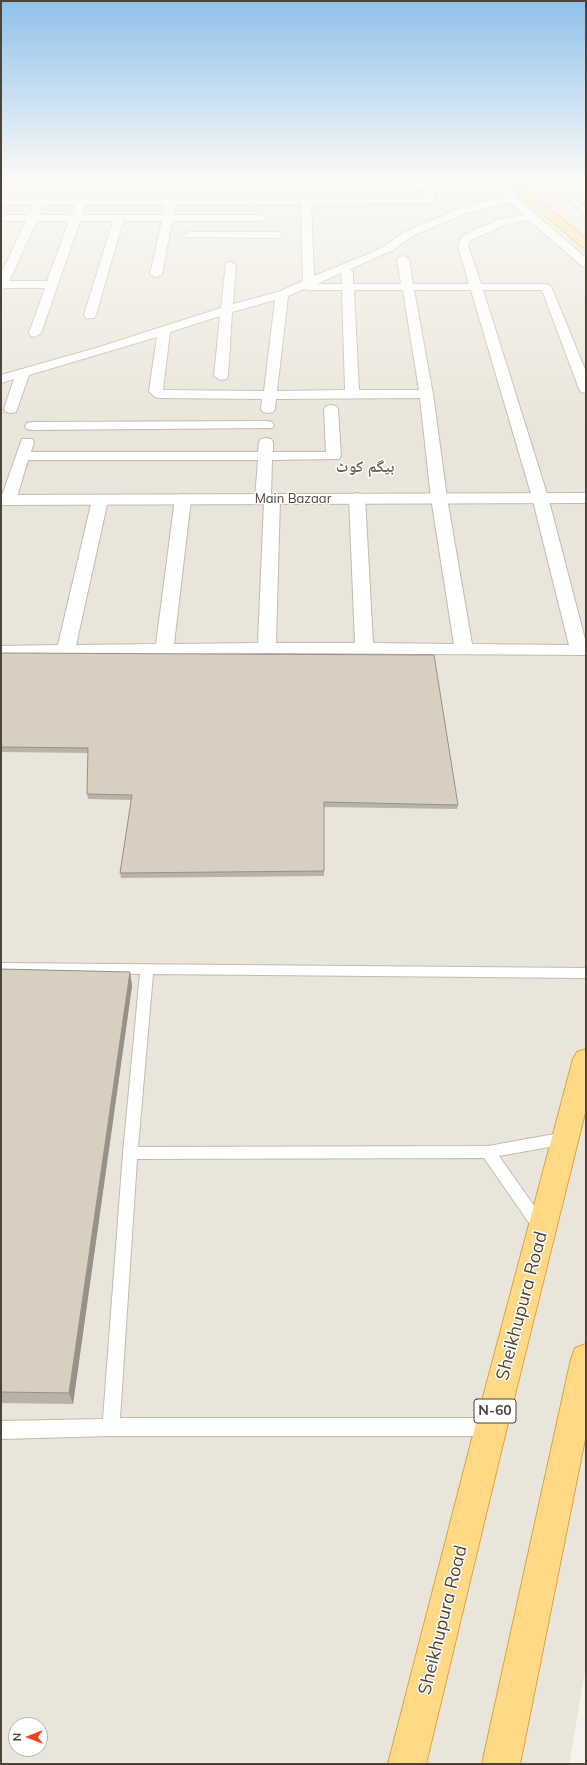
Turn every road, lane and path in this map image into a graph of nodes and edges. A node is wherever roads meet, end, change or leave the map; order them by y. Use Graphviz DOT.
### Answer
graph roads {
  1 [pos="13,260"];
  2 [pos="60,260"];
  3 [pos="106,260"];
  4 [pos="159,260"];
  5 [pos="304,260"];
  6 [pos="362,260"];
  7 [pos="403,260"];
  8 [pos="468,260"];
  9 [pos="230,265"];
  10 [pos="347,267"];
  11 [pos="156,274"];
  12 [pos="1,285"];
  13 [pos="52,285"];
  14 [pos="303,285"];
  15 [pos="348,287"];
  16 [pos="408,287"];
  17 [pos="477,287"];
  18 [pos="282,294"];
  19 [pos="226,310"];
  20 [pos="90,315"];
  21 [pos="164,330"];
  22 [pos="35,333"];
  23 [pos="23,373"];
  24 [pos="221,376"];
  25 [pos="1,379"];
  26 [pos="585,384"];
  27 [pos="426,394"];
  28 [pos="269,395"];
  29 [pos="352,395"];
  30 [pos="11,409"];
  31 [pos="331,409"];
  32 [pos="267,425"];
  33 [pos="22,456"];
  34 [pos="266,456"];
  35 [pos="357,498"];
  36 [pos="439,498"];
  37 [pos="540,498"];
  38 [pos="586,498"];
  39 [pos="268,499"];
  40 [pos="5,500"];
  41 [pos="100,500"];
  42 [pos="183,500"];
  43 [pos="267,648"];
  44 [pos="364,648"];
  45 [pos="164,649"];
  46 [pos="464,649"];
  47 [pos="66,650"];
  48 [pos="582,650"];
  49 [pos="1,651"];
  50 [pos="1,968"];
  51 [pos="147,970"];
  52 [pos="586,974"];
  53 [pos="586,1058"];
  54 [pos="566,1138"];
  55 [pos="488,1152"];
  56 [pos="130,1153"];
  57 [pos="542,1229"];
  58 [pos="586,1359"];
  59 [pos="111,1427"];
  60 [pos="490,1427"];
  61 [pos="1,1430"];
  62 [pos="407,1764"];
  63 [pos="501,1764"];
  1 -- 12 [label="street"];
  2 -- 13 [label="street"];
  3 -- 20 [label="street"];
  4 -- 11 [label="street"];
  5 -- 14 [label="street"];
  6 -- 10 [label="street"];
  7 -- 16 [label="street"];
  8 -- 17 [label="street"];
  9 -- 19 [label="street"];
  10 -- 14 [label="street"];
  10 -- 15 [label="street"];
  12 -- 13 [label="street"];
  13 -- 22 [label="street"];
  14 -- 15 [label="street"];
  14 -- 18 [label="street"];
  15 -- 16 [label="street"];
  15 -- 29 [label="street"];
  16 -- 17 [label="street"];
  16 -- 27 [label="street"];
  17 -- 26 [label="street"];
  17 -- 37 [label="street"];
  18 -- 19 [label="street"];
  18 -- 28 [label="street"];
  19 -- 21 [label="street"];
  19 -- 24 [label="street"];
  21 -- 23 [label="street"];
  21 -- 28 [label="street"];
  23 -- 25 [label="street"];
  23 -- 30 [label="street"];
  27 -- 29 [label="street"];
  27 -- 36 [label="street"];
  28 -- 29 [label="street"];
  28 -- 32 [label="street"];
  31 -- 34 [label="street"];
  32 -- 33 [label="street"];
  32 -- 34 [label="street"];
  33 -- 34 [label="street"];
  33 -- 40 [label="street"];
  34 -- 39 [label="street"];
  35 -- 36 [label="street, Main Bazaar"];
  35 -- 39 [label="street, Main Bazaar"];
  35 -- 44 [label="street"];
  36 -- 37 [label="street, Main Bazaar"];
  36 -- 46 [label="street"];
  37 -- 38 [label="street, Main Bazaar"];
  37 -- 48 [label="street"];
  39 -- 42 [label="street, Main Bazaar"];
  39 -- 43 [label="street"];
  40 -- 41 [label="street, Main Bazaar"];
  41 -- 42 [label="street, Main Bazaar"];
  41 -- 47 [label="street"];
  42 -- 45 [label="street"];
  43 -- 44 [label="street"];
  43 -- 45 [label="street"];
  44 -- 46 [label="street"];
  45 -- 47 [label="street"];
  46 -- 48 [label="street"];
  47 -- 49 [label="street"];
  50 -- 51 [label="lane"];
  51 -- 52 [label="lane"];
  51 -- 56 [label="lane"];
  53 -- 54 [label="highway, Sheikhupura Road / N-60"];
  54 -- 55 [label="lane"];
  54 -- 57 [label="highway, Sheikhupura Road / N-60"];
  55 -- 56 [label="lane"];
  55 -- 57 [label="lane"];
  56 -- 59 [label="lane"];
  57 -- 60 [label="highway, Sheikhupura Road / N-60"];
  58 -- 63 [label="highway"];
  59 -- 60 [label="lane"];
  59 -- 61 [label="lane"];
  60 -- 62 [label="highway, Sheikhupura Road / N-60"];
}
